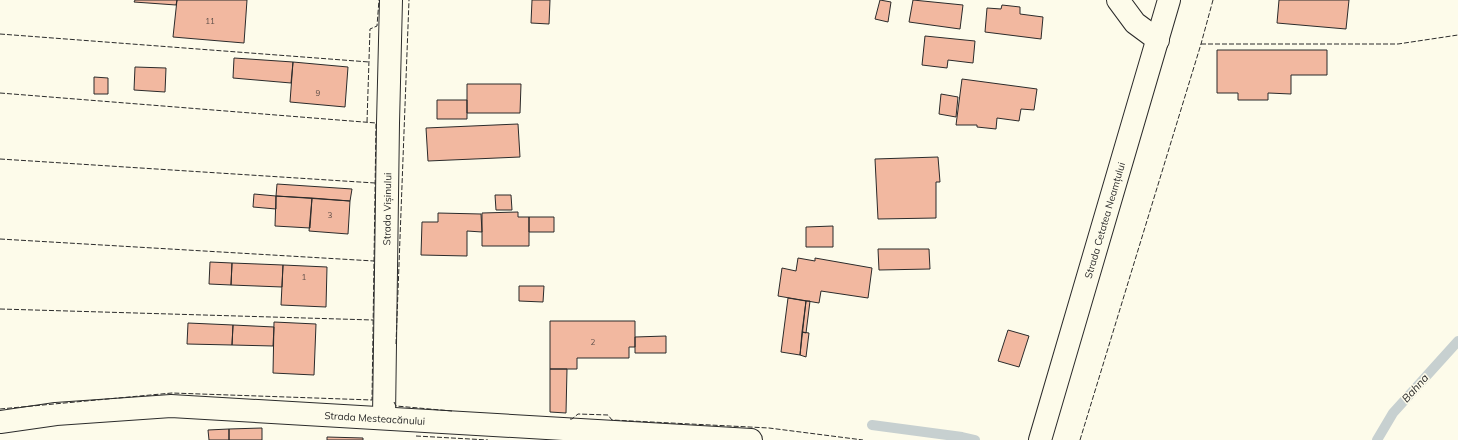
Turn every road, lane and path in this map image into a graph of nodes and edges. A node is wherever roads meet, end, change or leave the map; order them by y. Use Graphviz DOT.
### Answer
graph roads {
  1 [pos="392,0"];
  2 [pos="1118,0"];
  3 [pos="1169,0"];
  4 [pos="1158,40"];
  5 [pos="384,417"];
  6 [pos="0,422"];
  7 [pos="750,440"];
  8 [pos="1040,440"];
  1 -- 5 [label="street, Strada Vișinului"];
  2 -- 4 [label="street"];
  3 -- 4 [label="street, Strada Cetatea Neamțului"];
  4 -- 8 [label="street, Strada Cetatea Neamțului"];
  5 -- 6 [label="street, Strada Mesteacănului"];
  5 -- 7 [label="street, Strada Mesteacănului"];
}
